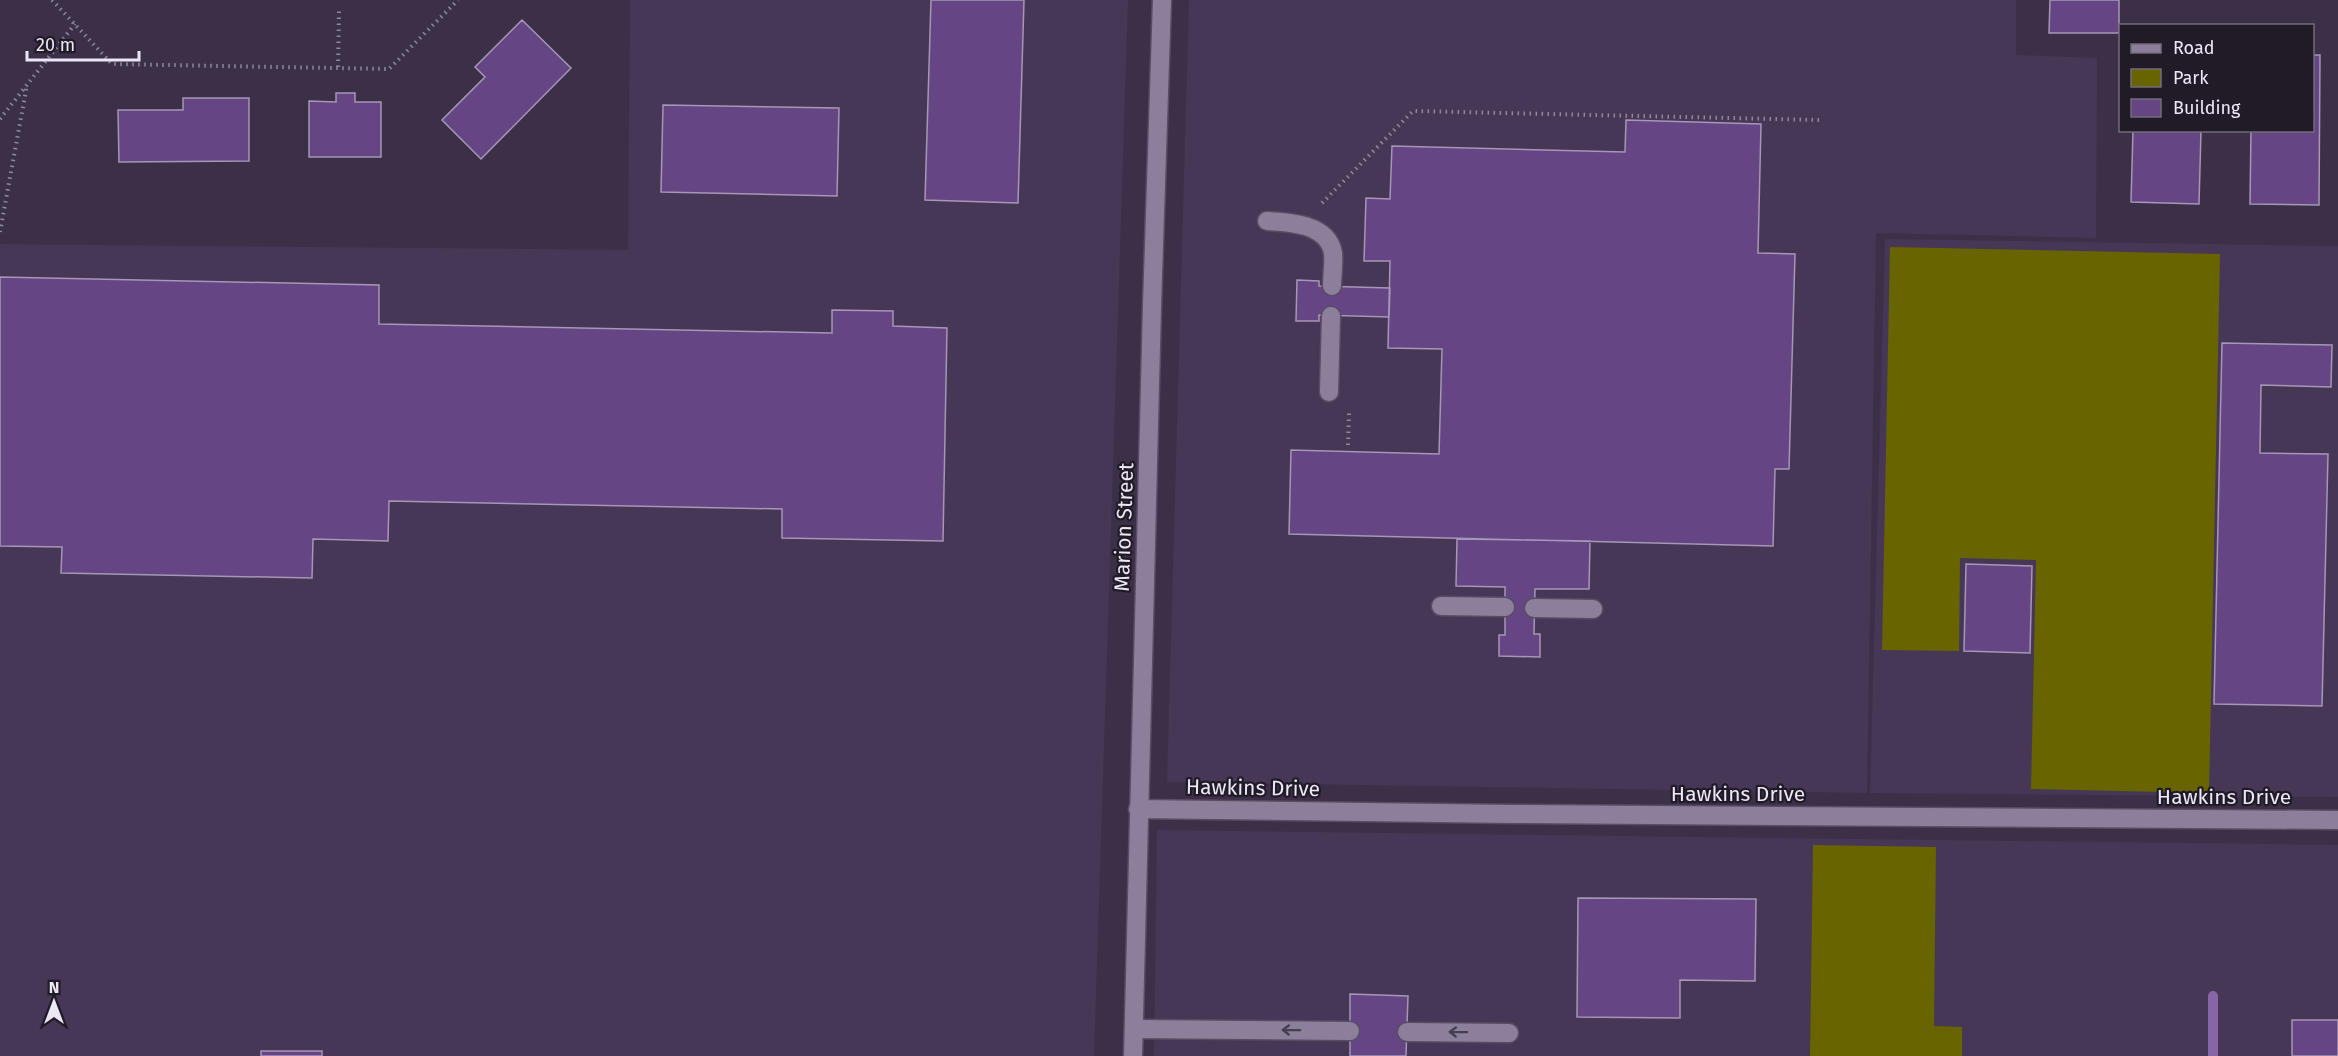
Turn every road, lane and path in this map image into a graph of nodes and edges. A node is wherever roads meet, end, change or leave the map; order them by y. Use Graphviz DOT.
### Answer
graph roads {
  1 [pos="51,0"];
  2 [pos="458,0"];
  3 [pos="1162,0"];
  4 [pos="339,11"];
  5 [pos="75,24"];
  6 [pos="338,67"];
  7 [pos="27,85"];
  8 [pos="0,119"];
  9 [pos="1820,120"];
  10 [pos="1318,208"];
  11 [pos="1267,221"];
  12 [pos="0,230"];
  13 [pos="1332,286"];
  14 [pos="1331,316"];
  15 [pos="1329,392"];
  16 [pos="1349,409"];
  17 [pos="1348,445"];
  18 [pos="1441,606"];
  19 [pos="1505,607"];
  20 [pos="1534,608"];
  21 [pos="1593,609"];
  22 [pos="1138,809"];
  23 [pos="2338,820"];
  24 [pos="1134,1029"];
  25 [pos="1350,1031"];
  26 [pos="1407,1032"];
  27 [pos="1509,1033"];
  28 [pos="1133,1056"];
  1 -- 5 [label="path"];
  2 -- 6 [label="path"];
  3 -- 22 [label="street, Marion Street"];
  4 -- 6 [label="path"];
  5 -- 6 [label="path"];
  5 -- 7 [label="path"];
  7 -- 8 [label="path"];
  7 -- 12 [label="path"];
  9 -- 10 [label="path"];
  11 -- 13 [label="street"];
  14 -- 15 [label="street"];
  16 -- 17 [label="path"];
  18 -- 19 [label="street"];
  20 -- 21 [label="street"];
  22 -- 23 [label="street, Hawkins Drive"];
  22 -- 24 [label="street, Marion Street"];
  25 -- 24 [label="street, one-way"];
  24 -- 28 [label="street, Marion Street"];
  27 -- 26 [label="street, one-way"];
}
